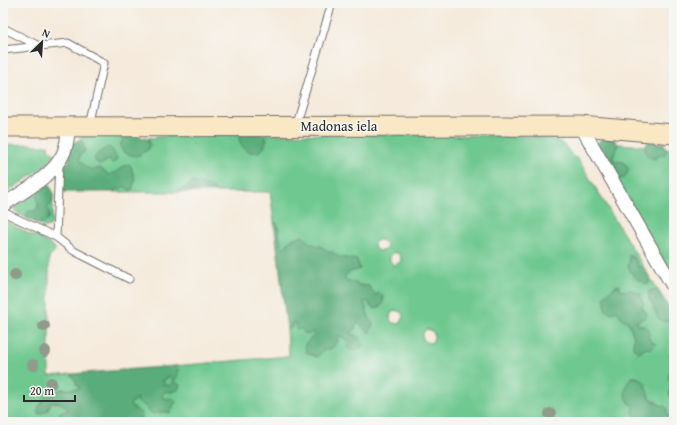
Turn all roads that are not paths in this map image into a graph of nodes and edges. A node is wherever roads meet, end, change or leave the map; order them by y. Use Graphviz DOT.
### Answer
graph roads {
  1 [pos="332,3"];
  2 [pos="3,28"];
  3 [pos="40,46"];
  4 [pos="3,50"];
  5 [pos="90,126"];
  6 [pos="295,126"];
  7 [pos="581,126"];
  8 [pos="3,127"];
  9 [pos="68,127"];
  10 [pos="674,134"];
  11 [pos="59,161"];
  12 [pos="3,205"];
  13 [pos="3,212"];
  14 [pos="56,237"];
  15 [pos="128,279"];
  16 [pos="674,288"];
  1 -- 6 [label="lane"];
  2 -- 3 [label="lane"];
  3 -- 4 [label="lane"];
  3 -- 5 [label="lane"];
  5 -- 6 [label="main road, Madonas iela"];
  5 -- 9 [label="main road, Madonas iela"];
  6 -- 7 [label="main road, Madonas iela"];
  7 -- 10 [label="main road, Madonas iela"];
  7 -- 16 [label="street"];
  8 -- 9 [label="main road, Madonas iela"];
  9 -- 11 [label="street"];
  11 -- 12 [label="street"];
  11 -- 14 [label="lane"];
  13 -- 14 [label="lane"];
  14 -- 15 [label="lane"];
}
